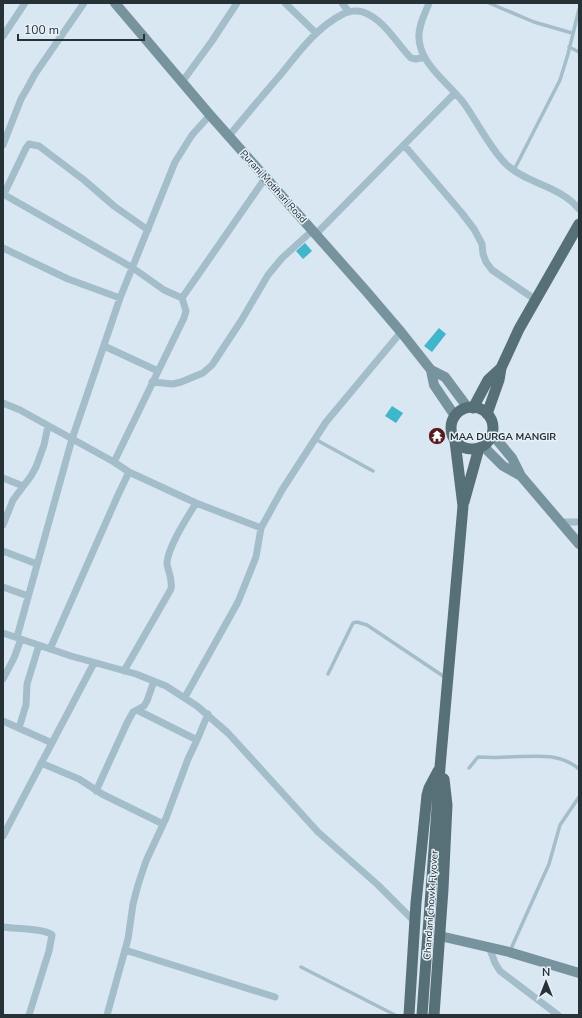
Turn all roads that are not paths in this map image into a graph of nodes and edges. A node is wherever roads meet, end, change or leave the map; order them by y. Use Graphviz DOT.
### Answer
graph roads {
  1 [pos="25,3"];
  2 [pos="84,3"];
  3 [pos="115,3"];
  4 [pos="237,3"];
  5 [pos="286,3"];
  6 [pos="342,3"];
  7 [pos="429,3"];
  8 [pos="489,3"];
  9 [pos="579,9"];
  10 [pos="349,12"];
  11 [pos="316,33"];
  12 [pos="572,33"];
  13 [pos="3,36"];
  14 [pos="570,47"];
  15 [pos="579,52"];
  16 [pos="425,57"];
  17 [pos="182,82"];
  18 [pos="455,93"];
  19 [pos="210,115"];
  20 [pos="229,136"];
  21 [pos="404,145"];
  22 [pos="3,146"];
  23 [pos="514,170"];
  24 [pos="266,178"];
  25 [pos="3,194"];
  26 [pos="579,209"];
  27 [pos="579,224"];
  28 [pos="148,230"];
  29 [pos="314,232"];
  30 [pos="3,248"];
  31 [pos="133,268"];
  32 [pos="120,298"];
  33 [pos="182,298"];
  34 [pos="536,300"];
  35 [pos="401,332"];
  36 [pos="104,346"];
  37 [pos="501,368"];
  38 [pos="431,370"];
  39 [pos="158,371"];
  40 [pos="152,382"];
  41 [pos="3,403"];
  42 [pos="471,408"];
  43 [pos="487,414"];
  44 [pos="455,416"];
  45 [pos="48,426"];
  46 [pos="492,434"];
  47 [pos="72,439"];
  48 [pos="314,439"];
  49 [pos="455,441"];
  50 [pos="481,447"];
  51 [pos="114,462"];
  52 [pos="373,471"];
  53 [pos="129,472"];
  54 [pos="521,476"];
  55 [pos="3,478"];
  56 [pos="23,486"];
  57 [pos="196,503"];
  58 [pos="463,506"];
  59 [pos="561,522"];
  60 [pos="579,522"];
  61 [pos="3,525"];
  62 [pos="261,528"];
  63 [pos="579,544"];
  64 [pos="3,551"];
  65 [pos="37,564"];
  66 [pos="3,587"];
  67 [pos="28,596"];
  68 [pos="3,633"];
  69 [pos="19,638"];
  70 [pos="38,645"];
  71 [pos="50,649"];
  72 [pos="94,663"];
  73 [pos="124,671"];
  74 [pos="328,674"];
  75 [pos="3,679"];
  76 [pos="448,680"];
  77 [pos="154,681"];
  78 [pos="185,697"];
  79 [pos="137,710"];
  80 [pos="208,714"];
  81 [pos="3,721"];
  82 [pos="19,728"];
  83 [pos="197,740"];
  84 [pos="52,743"];
  85 [pos="41,763"];
  86 [pos="440,767"];
  87 [pos="469,768"];
  88 [pos="579,769"];
  89 [pos="96,791"];
  90 [pos="579,797"];
  91 [pos="163,824"];
  92 [pos="4,834"];
  93 [pos="415,922"];
  94 [pos="3,927"];
  95 [pos="440,936"];
  96 [pos="488,947"];
  97 [pos="125,950"];
  98 [pos="509,952"];
  99 [pos="301,967"];
  100 [pos="579,972"];
  101 [pos="274,997"];
  102 [pos="29,1015"];
  103 [pos="107,1015"];
  104 [pos="394,1015"];
  105 [pos="409,1015"];
  106 [pos="422,1015"];
  107 [pos="434,1015"];
  108 [pos="558,1015"];
  1 -- 13 [label="street"];
  2 -- 22 [label="street"];
  3 -- 17 [label="main road, Purani Motihari Road"];
  4 -- 17 [label="street"];
  5 -- 11 [label="street"];
  6 -- 10 [label="street"];
  7 -- 16 [label="street"];
  8 -- 12 [label="lane"];
  9 -- 12 [label="lane"];
  10 -- 11 [label="street"];
  10 -- 16 [label="street"];
  11 -- 20 [label="street"];
  12 -- 14 [label="lane"];
  14 -- 15 [label="lane"];
  14 -- 23 [label="lane"];
  16 -- 18 [label="street"];
  17 -- 19 [label="main road, Purani Motihari Road"];
  18 -- 21 [label="street"];
  18 -- 23 [label="street"];
  19 -- 20 [label="main road, Purani Motihari Road"];
  19 -- 28 [label="street"];
  20 -- 24 [label="main road, Purani Motihari Road"];
  21 -- 29 [label="street"];
  21 -- 34 [label="street"];
  23 -- 26 [label="street"];
  24 -- 29 [label="main road, Purani Motihari Road"];
  24 -- 33 [label="street"];
  25 -- 28 [label="street"];
  25 -- 31 [label="street"];
  27 -- 34 [label="main road"];
  28 -- 31 [label="street"];
  29 -- 35 [label="main road, Purani Motihari Road"];
  29 -- 40 [label="street"];
  30 -- 32 [label="street"];
  31 -- 32 [label="street"];
  31 -- 33 [label="street"];
  32 -- 36 [label="street"];
  33 -- 39 [label="street"];
  34 -- 37 [label="main road"];
  35 -- 38 [label="main road, Purani Motihari Road"];
  35 -- 48 [label="street"];
  36 -- 39 [label="street"];
  36 -- 47 [label="street"];
  37 -- 42 [label="main road"];
  37 -- 43 [label="main road"];
  38 -- 42 [label="main road, Purani Motihari Road"];
  38 -- 44 [label="main road, Purani Motihari Road"];
  39 -- 40 [label="street"];
  40 -- 51 [label="street"];
  41 -- 45 [label="street"];
  42 -- 43 [label="main road"];
  42 -- 44 [label="main road"];
  43 -- 46 [label="main road"];
  44 -- 49 [label="main road"];
  45 -- 47 [label="street"];
  45 -- 56 [label="street"];
  46 -- 50 [label="main road"];
  46 -- 54 [label="main road"];
  47 -- 51 [label="street"];
  47 -- 65 [label="street"];
  48 -- 52 [label="lane"];
  48 -- 62 [label="street"];
  49 -- 50 [label="main road"];
  49 -- 58 [label="main road"];
  50 -- 54 [label="main road"];
  50 -- 58 [label="main road"];
  51 -- 53 [label="street"];
  53 -- 57 [label="street"];
  53 -- 71 [label="street"];
  54 -- 59 [label="main road"];
  55 -- 56 [label="street"];
  56 -- 61 [label="street"];
  57 -- 62 [label="street"];
  57 -- 73 [label="street"];
  58 -- 76 [label="main road, Chandani chowk Flyover"];
  59 -- 60 [label="street"];
  59 -- 63 [label="main road"];
  62 -- 78 [label="street"];
  64 -- 65 [label="street"];
  65 -- 67 [label="street"];
  66 -- 67 [label="street"];
  67 -- 69 [label="street"];
  68 -- 69 [label="street"];
  69 -- 70 [label="street"];
  69 -- 75 [label="street"];
  70 -- 71 [label="street"];
  70 -- 82 [label="street"];
  71 -- 72 [label="street"];
  72 -- 73 [label="street"];
  72 -- 84 [label="street"];
  73 -- 77 [label="street"];
  74 -- 76 [label="lane"];
  76 -- 86 [label="main road, Chandani chowk Flyover"];
  77 -- 78 [label="street"];
  77 -- 79 [label="street"];
  78 -- 80 [label="street"];
  79 -- 83 [label="street"];
  79 -- 89 [label="street"];
  80 -- 83 [label="street"];
  80 -- 93 [label="street"];
  81 -- 82 [label="street"];
  82 -- 84 [label="street"];
  83 -- 91 [label="street"];
  84 -- 85 [label="street"];
  85 -- 89 [label="street"];
  85 -- 92 [label="street"];
  86 -- 93 [label="main road"];
  86 -- 95 [label="main road"];
  86 -- 106 [label="main road, Chandani chowk Flyover"];
  87 -- 88 [label="lane"];
  89 -- 91 [label="street"];
  90 -- 98 [label="lane"];
  91 -- 97 [label="street"];
  93 -- 105 [label="main road"];
  94 -- 102 [label="street"];
  95 -- 96 [label="main road"];
  95 -- 107 [label="main road"];
  96 -- 98 [label="main road"];
  96 -- 108 [label="street"];
  97 -- 101 [label="street"];
  97 -- 103 [label="street"];
  98 -- 100 [label="main road"];
  99 -- 104 [label="lane"];
}
